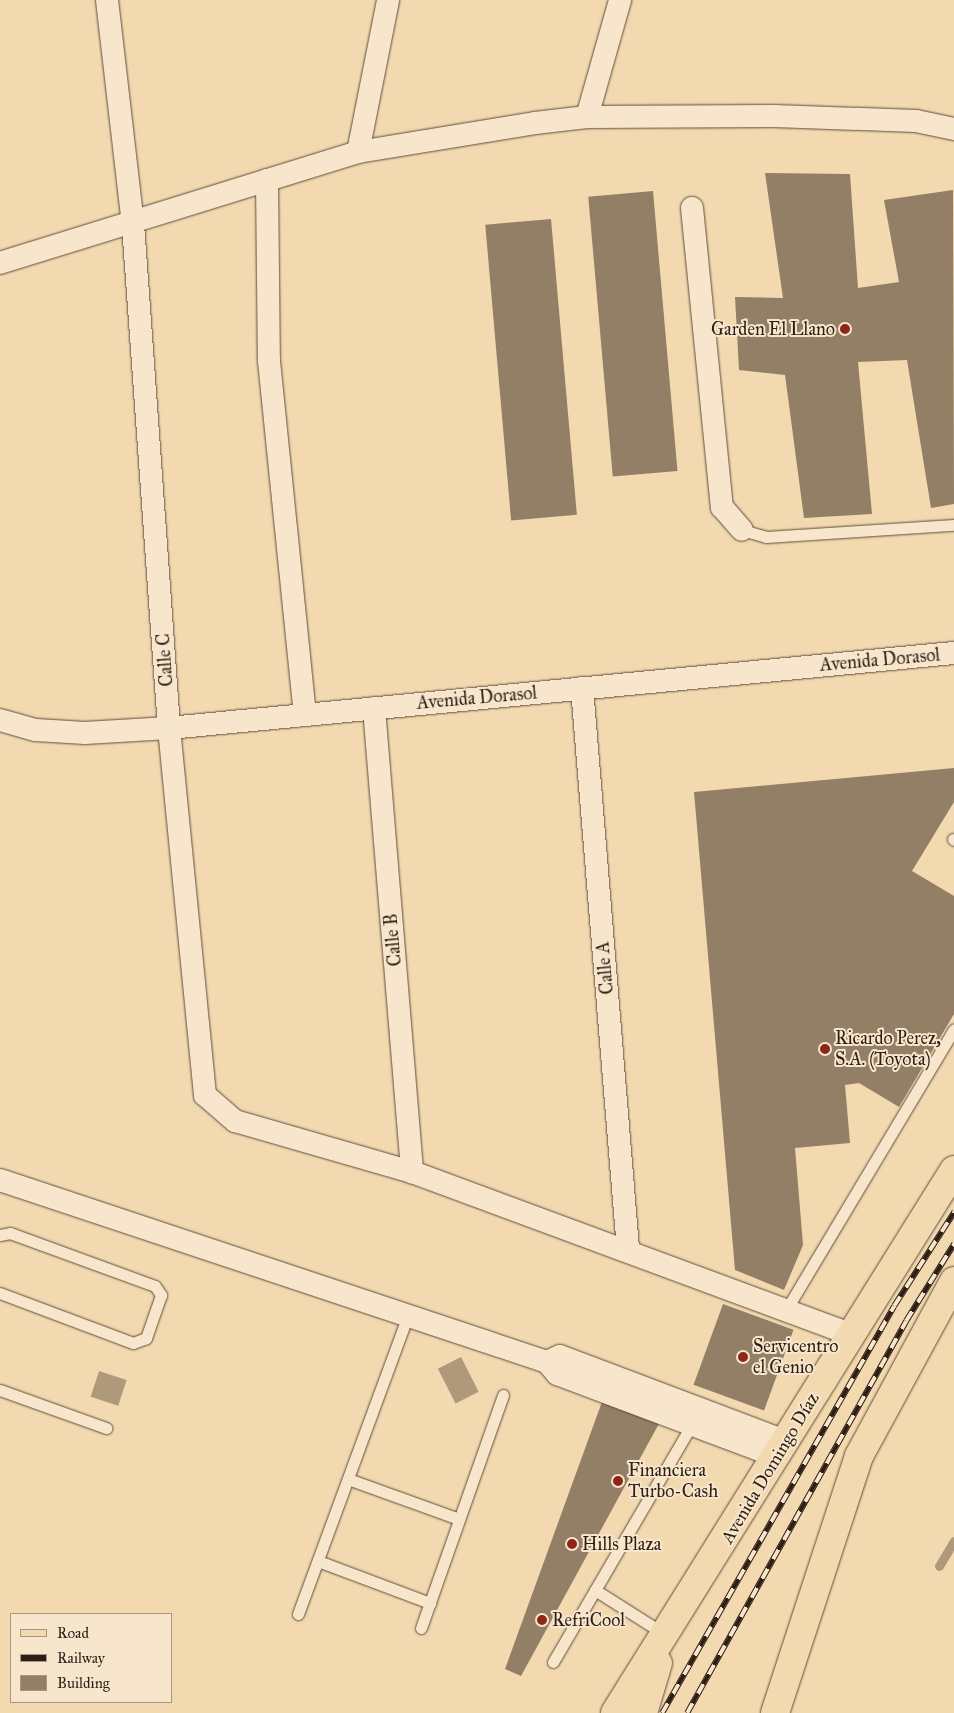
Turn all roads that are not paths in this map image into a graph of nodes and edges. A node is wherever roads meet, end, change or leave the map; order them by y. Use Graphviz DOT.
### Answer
graph roads {
  1 [pos="388,0"];
  2 [pos="620,0"];
  3 [pos="111,1"];
  4 [pos="587,117"];
  5 [pos="954,129"];
  6 [pos="358,152"];
  7 [pos="267,180"];
  8 [pos="692,208"];
  9 [pos="133,224"];
  10 [pos="0,263"];
  11 [pos="954,524"];
  12 [pos="742,530"];
  13 [pos="954,653"];
  14 [pos="582,688"];
  15 [pos="374,708"];
  16 [pos="305,714"];
  17 [pos="0,720"];
  18 [pos="169,728"];
  19 [pos="954,1029"];
  20 [pos="954,1170"];
  21 [pos="412,1172"];
  22 [pos="0,1180"];
  23 [pos="0,1235"];
  24 [pos="628,1249"];
  25 [pos="954,1281"];
  26 [pos="0,1293"];
  27 [pos="786,1310"];
  28 [pos="408,1315"];
  29 [pos="850,1334"];
  30 [pos="0,1390"];
  31 [pos="503,1395"];
  32 [pos="697,1416"];
  33 [pos="106,1428"];
  34 [pos="782,1450"];
  35 [pos="348,1479"];
  36 [pos="459,1519"];
  37 [pos="318,1561"];
  38 [pos="595,1590"];
  39 [pos="430,1603"];
  40 [pos="298,1614"];
  41 [pos="421,1628"];
  42 [pos="799,1632"];
  43 [pos="666,1635"];
  44 [pos="553,1662"];
  45 [pos="615,1713"];
  46 [pos="643,1713"];
  47 [pos="758,1713"];
  48 [pos="775,1713"];
  1 -- 6 [label="street"];
  2 -- 4 [label="street"];
  3 -- 9 [label="street, Calle C"];
  4 -- 5 [label="street"];
  4 -- 6 [label="street"];
  6 -- 7 [label="street"];
  7 -- 9 [label="street"];
  7 -- 16 [label="street"];
  8 -- 12 [label="street"];
  9 -- 10 [label="street"];
  9 -- 18 [label="street, Calle C"];
  11 -- 12 [label="lane"];
  13 -- 14 [label="street, Avenida Dorasol"];
  14 -- 15 [label="street, Avenida Dorasol"];
  14 -- 24 [label="street, Calle A"];
  15 -- 16 [label="street, Avenida Dorasol"];
  15 -- 21 [label="street, Calle B"];
  16 -- 18 [label="street, Avenida Dorasol"];
  17 -- 18 [label="street, Avenida Dorasol"];
  18 -- 21 [label="street, Calle C"];
  19 -- 27 [label="lane"];
  20 -- 29 [label="main road, Avenida Domingo Díaz"];
  21 -- 24 [label="street"];
  22 -- 28 [label="street"];
  23 -- 26 [label="lane"];
  24 -- 27 [label="street"];
  25 -- 42 [label="main road"];
  27 -- 29 [label="street"];
  28 -- 32 [label="street"];
  28 -- 35 [label="lane"];
  29 -- 34 [label="main road, Avenida Domingo Díaz"];
  30 -- 33 [label="lane"];
  31 -- 36 [label="lane"];
  32 -- 34 [label="street"];
  32 -- 38 [label="lane"];
  34 -- 43 [label="main road, Avenida Domingo Díaz"];
  35 -- 36 [label="lane"];
  35 -- 37 [label="lane"];
  36 -- 39 [label="lane"];
  37 -- 39 [label="lane"];
  37 -- 40 [label="lane"];
  38 -- 43 [label="lane"];
  38 -- 44 [label="lane"];
  39 -- 41 [label="lane"];
  42 -- 47 [label="main road"];
  42 -- 48 [label="main road"];
  43 -- 45 [label="main road, Avenida Domingo Díaz"];
  43 -- 46 [label="main road"];
}
